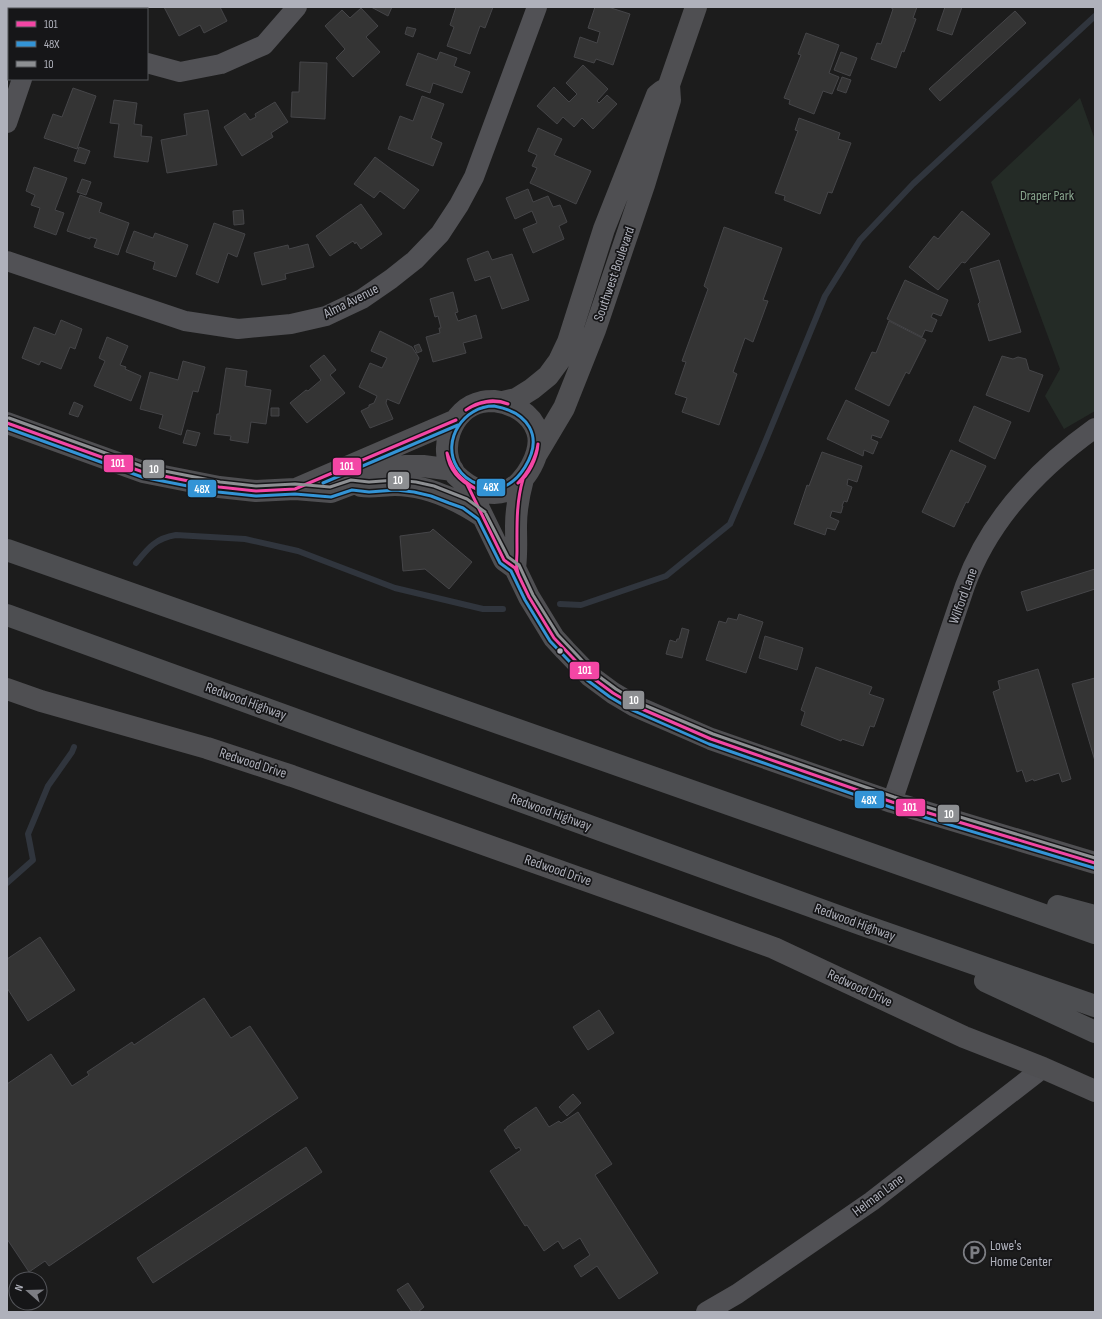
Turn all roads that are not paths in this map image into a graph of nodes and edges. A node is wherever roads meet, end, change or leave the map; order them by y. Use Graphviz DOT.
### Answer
graph roads {
  1 [pos="297,7"];
  2 [pos="537,7"];
  3 [pos="696,7"];
  4 [pos="148,63"];
  5 [pos="22,80"];
  6 [pos="669,85"];
  7 [pos="7,123"];
  8 [pos="7,261"];
  9 [pos="503,402"];
  10 [pos="456,420"];
  11 [pos="7,424"];
  12 [pos="1095,428"];
  13 [pos="536,455"];
  14 [pos="460,477"];
  15 [pos="523,479"];
  16 [pos="351,485"];
  17 [pos="295,489"];
  18 [pos="482,516"];
  19 [pos="7,550"];
  20 [pos="515,568"];
  21 [pos="7,615"];
  22 [pos="7,688"];
  23 [pos="892,802"];
  24 [pos="903,864"];
  25 [pos="1095,864"];
  26 [pos="1095,916"];
  27 [pos="860,924"];
  28 [pos="1095,933"];
  29 [pos="1095,1006"];
  30 [pos="1095,1032"];
  31 [pos="1043,1068"];
  32 [pos="1095,1092"];
  33 [pos="706,1312"];
  1 -- 4 [label="street"];
  2 -- 8 [label="street, Alma Avenue"];
  3 -- 6 [label="street, Southwest Boulevard"];
  5 -- 7 [label="street"];
  6 -- 9 [label="street, Southwest Boulevard"];
  6 -- 13 [label="street, Southwest Boulevard"];
  9 -- 10 [label="street"];
  9 -- 13 [label="street"];
  10 -- 14 [label="street"];
  10 -- 17 [label="street"];
  11 -- 17 [label="street"];
  12 -- 23 [label="street, Wilford Lane"];
  13 -- 15 [label="street"];
  14 -- 15 [label="street"];
  14 -- 16 [label="street"];
  14 -- 18 [label="street"];
  15 -- 20 [label="street"];
  16 -- 17 [label="street"];
  16 -- 18 [label="street"];
  18 -- 20 [label="street"];
  19 -- 24 [label="highway"];
  20 -- 23 [label="street"];
  21 -- 27 [label="highway, Redwood Highway"];
  22 -- 31 [label="street, Redwood Drive"];
  23 -- 25 [label="street"];
  24 -- 26 [label="highway"];
  24 -- 28 [label="highway"];
  27 -- 29 [label="highway, Redwood Highway"];
  27 -- 30 [label="highway"];
  31 -- 32 [label="street, Redwood Drive"];
  31 -- 33 [label="street, Helman Lane"];
}
